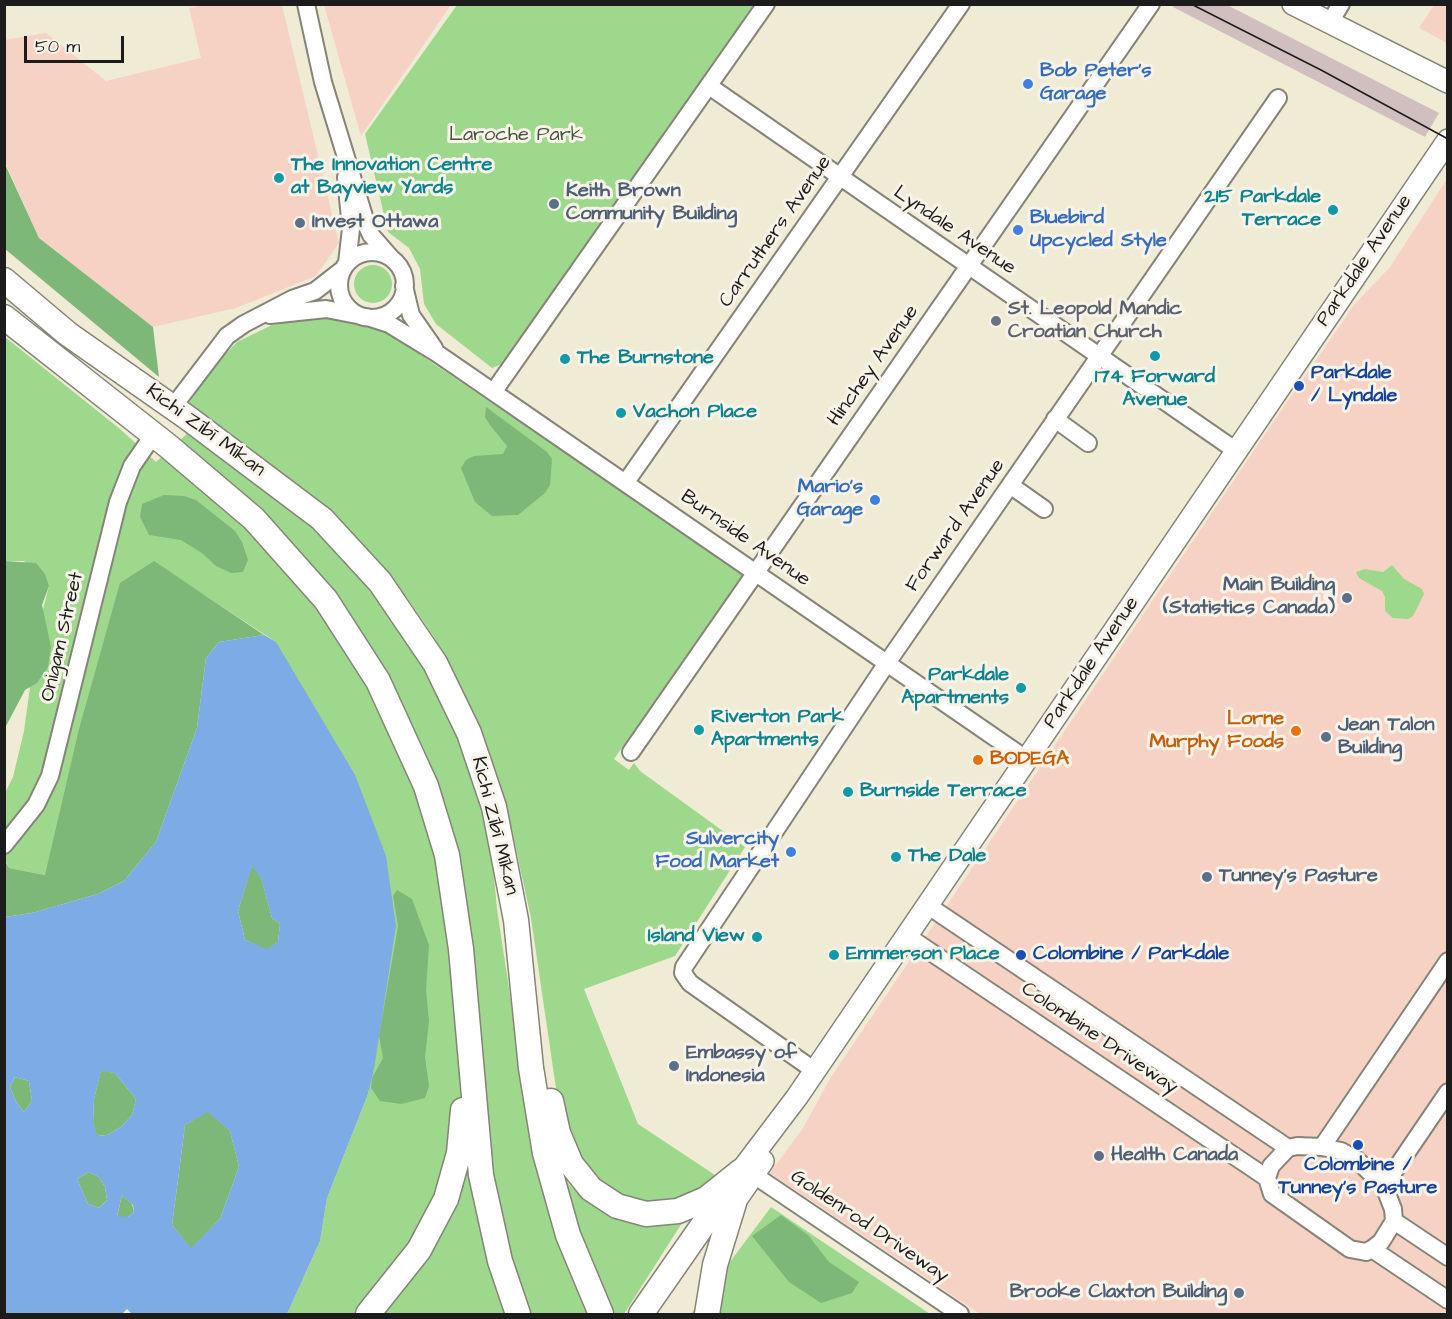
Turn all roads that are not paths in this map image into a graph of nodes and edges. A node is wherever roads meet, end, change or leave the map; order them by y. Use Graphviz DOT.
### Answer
graph roads {
  1 [pos="306,4"];
  2 [pos="766,4"];
  3 [pos="961,4"];
  4 [pos="1151,4"];
  5 [pos="1293,4"];
  6 [pos="1341,4"];
  7 [pos="1329,24"];
  8 [pos="1448,82"];
  9 [pos="709,86"];
  10 [pos="1278,98"];
  11 [pos="1442,147"];
  12 [pos="343,153"];
  13 [pos="840,178"];
  14 [pos="392,259"];
  15 [pos="344,266"];
  16 [pos="968,267"];
  17 [pos="4,280"];
  18 [pos="404,286"];
  19 [pos="263,315"];
  20 [pos="364,316"];
  21 [pos="4,317"];
  22 [pos="438,354"];
  23 [pos="1099,357"];
  24 [pos="494,392"];
  25 [pos="173,407"];
  26 [pos="1055,419"];
  27 [pos="154,434"];
  28 [pos="1088,443"];
  29 [pos="1235,450"];
  30 [pos="626,482"];
  31 [pos="1010,485"];
  32 [pos="1044,509"];
  33 [pos="756,572"];
  34 [pos="887,663"];
  35 [pos="631,752"];
  36 [pos="1026,759"];
  37 [pos="4,845"];
  38 [pos="927,905"];
  39 [pos="516,920"];
  40 [pos="907,936"];
  41 [pos="461,949"];
  42 [pos="1448,962"];
  43 [pos="814,1071"];
  44 [pos="1448,1092"];
  45 [pos="1322,1147"];
  46 [pos="1288,1148"];
  47 [pos="748,1173"];
  48 [pos="1267,1178"];
  49 [pos="1384,1186"];
  50 [pos="734,1203"];
  51 [pos="1394,1221"];
  52 [pos="1372,1249"];
  53 [pos="1448,1257"];
  54 [pos="1448,1300"];
  55 [pos="368,1314"];
  56 [pos="518,1314"];
  57 [pos="601,1314"];
  58 [pos="641,1314"];
  59 [pos="658,1314"];
  60 [pos="707,1314"];
  61 [pos="960,1314"];
  1 -- 12 [label="street"];
  2 -- 9 [label="street"];
  3 -- 13 [label="street, Carruthers Avenue"];
  4 -- 16 [label="street, Hinchey Avenue"];
  5 -- 7 [label="main road"];
  6 -- 7 [label="street"];
  7 -- 8 [label="main road"];
  9 -- 13 [label="street, Lyndale Avenue"];
  9 -- 24 [label="street"];
  10 -- 23 [label="street, Forward Avenue"];
  11 -- 29 [label="main road, Parkdale Avenue"];
  12 -- 14 [label="street"];
  12 -- 15 [label="street"];
  13 -- 16 [label="street, Lyndale Avenue"];
  13 -- 30 [label="street, Carruthers Avenue"];
  14 -- 15 [label="street"];
  14 -- 18 [label="street"];
  15 -- 19 [label="street"];
  15 -- 20 [label="street"];
  16 -- 23 [label="street, Lyndale Avenue"];
  16 -- 33 [label="street, Hinchey Avenue"];
  17 -- 25 [label="highway, Kichi Zībī Mīkan"];
  18 -- 20 [label="street"];
  18 -- 22 [label="street, Burnside Avenue"];
  19 -- 20 [label="street, Burnside Avenue"];
  19 -- 25 [label="street"];
  20 -- 22 [label="street, Burnside Avenue"];
  21 -- 27 [label="highway, Kichi Zībī Mīkan"];
  22 -- 24 [label="street, Burnside Avenue"];
  23 -- 26 [label="street, Forward Avenue"];
  23 -- 29 [label="street, Lyndale Avenue"];
  24 -- 30 [label="street, Burnside Avenue"];
  25 -- 27 [label="highway"];
  25 -- 39 [label="highway, Kichi Zībī Mīkan"];
  26 -- 28 [label="street"];
  26 -- 31 [label="street, Forward Avenue"];
  27 -- 37 [label="street, Onigam Street"];
  27 -- 41 [label="highway, Kichi Zībī Mīkan"];
  29 -- 36 [label="main road, Parkdale Avenue"];
  30 -- 33 [label="street, Burnside Avenue"];
  31 -- 32 [label="street"];
  31 -- 34 [label="street, Forward Avenue"];
  33 -- 34 [label="street, Burnside Avenue"];
  33 -- 35 [label="street, Hinchey Avenue"];
  34 -- 36 [label="street, Burnside Avenue"];
  34 -- 43 [label="street, Forward Avenue"];
  36 -- 38 [label="main road, Parkdale Avenue"];
  38 -- 40 [label="main road, Parkdale Avenue"];
  38 -- 46 [label="street, Colombine Driveway"];
  39 -- 47 [label="highway"];
  39 -- 57 [label="highway, Kichi Zībī Mīkan"];
  40 -- 43 [label="main road, Parkdale Avenue"];
  40 -- 48 [label="street, Colombine Driveway"];
  41 -- 55 [label="highway"];
  41 -- 56 [label="highway, Kichi Zībī Mīkan"];
  42 -- 45 [label="street"];
  43 -- 47 [label="main road, Parkdale Avenue"];
  44 -- 49 [label="street"];
  45 -- 46 [label="street"];
  45 -- 49 [label="street"];
  46 -- 48 [label="street"];
  47 -- 50 [label="main road, Parkdale Avenue"];
  47 -- 58 [label="highway"];
  47 -- 61 [label="street, Goldenrod Driveway"];
  48 -- 52 [label="street"];
  49 -- 51 [label="street"];
  50 -- 59 [label="highway"];
  50 -- 60 [label="highway"];
  51 -- 52 [label="street"];
  51 -- 53 [label="street"];
  52 -- 54 [label="street"];
}
